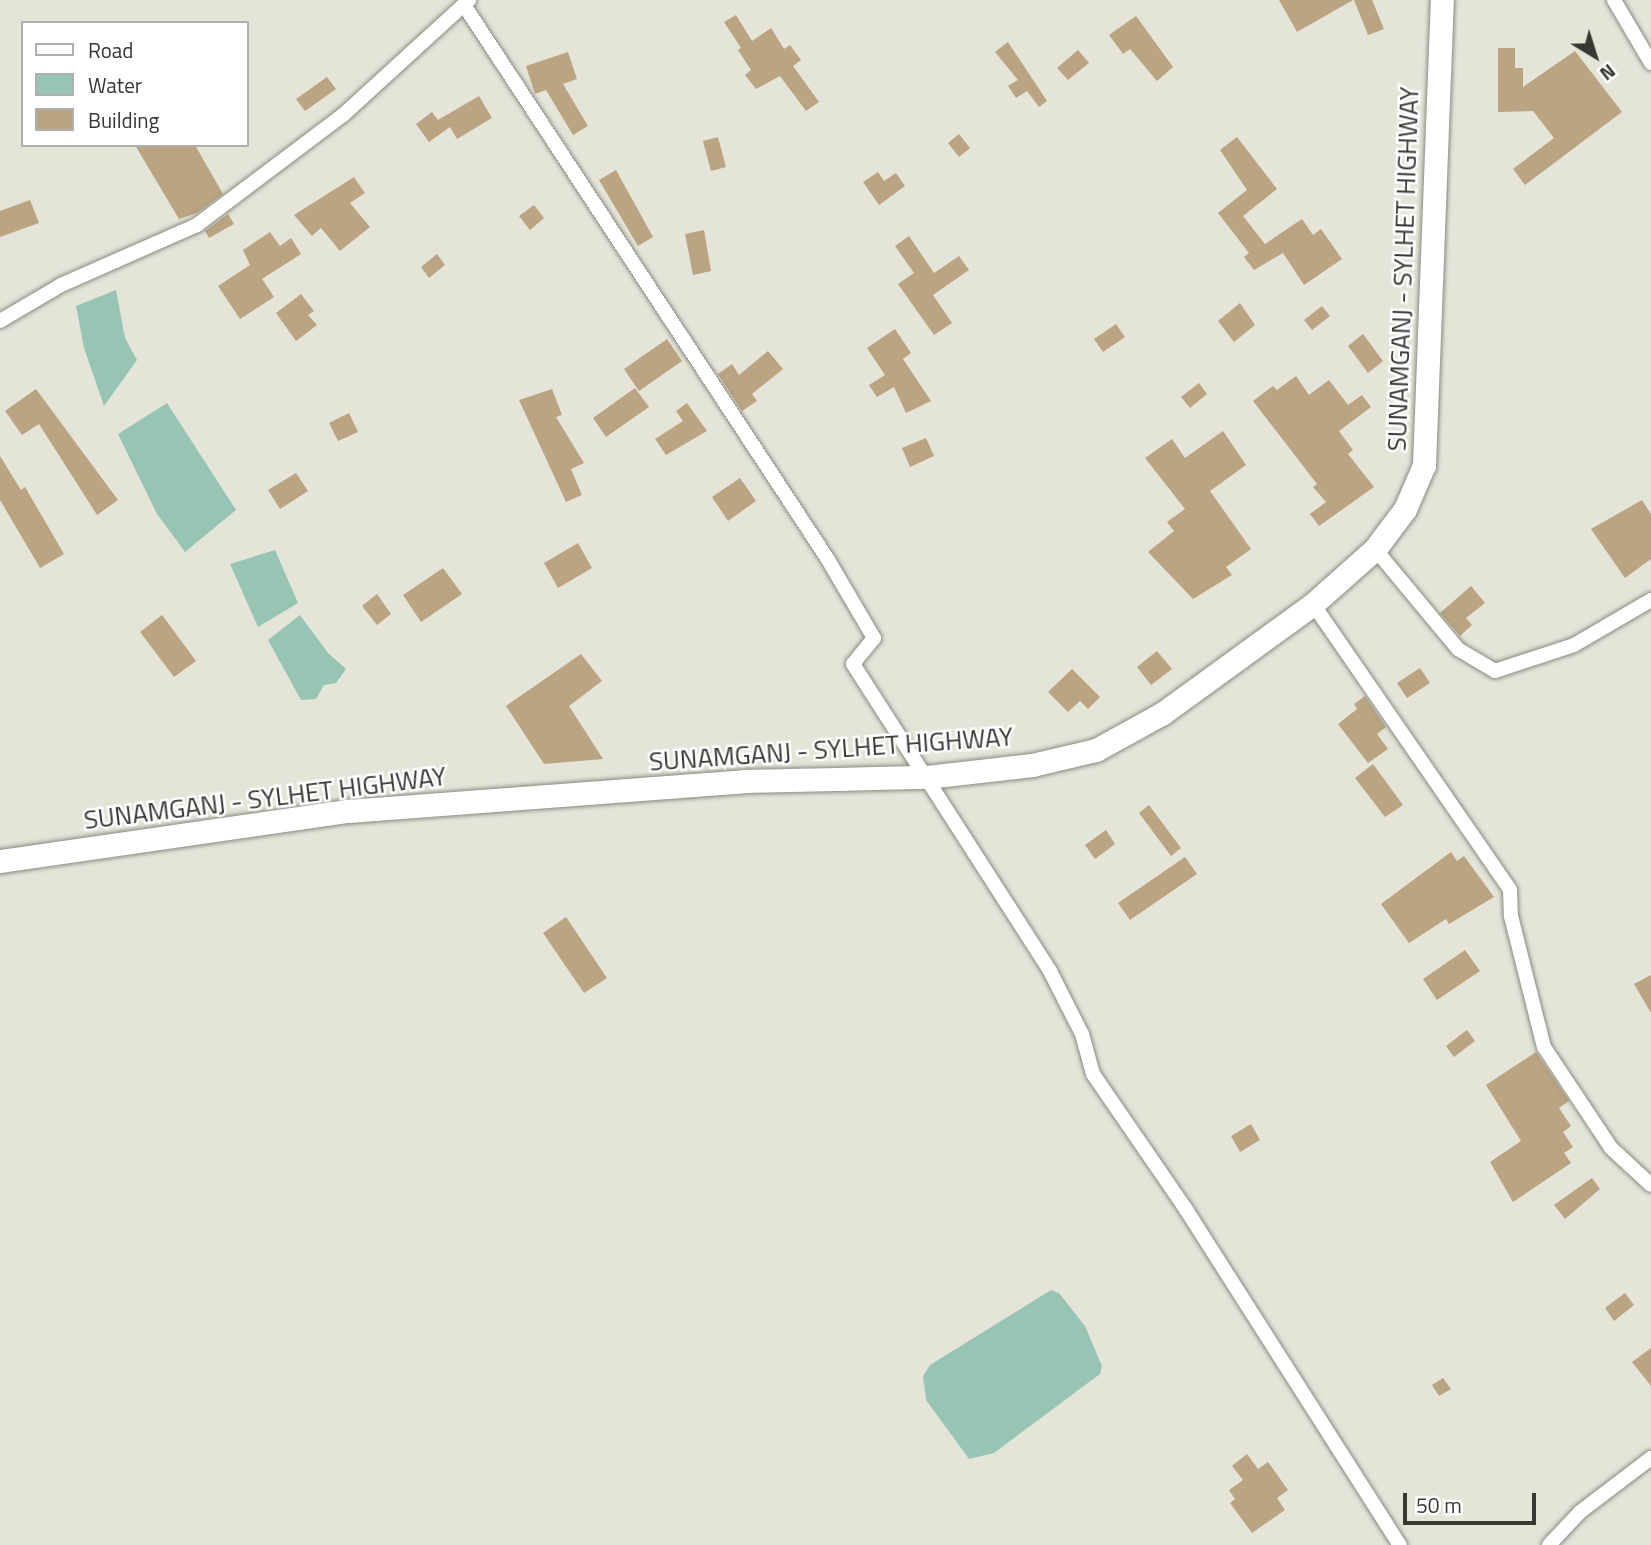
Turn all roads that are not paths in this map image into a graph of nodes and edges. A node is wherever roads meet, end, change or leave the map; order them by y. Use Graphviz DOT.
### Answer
graph roads {
  1 [pos="1442,0"];
  2 [pos="1614,0"];
  3 [pos="466,3"];
  4 [pos="1651,63"];
  5 [pos="0,321"];
  6 [pos="1375,549"];
  7 [pos="1651,600"];
  8 [pos="1313,604"];
  9 [pos="928,777"];
  10 [pos="0,861"];
  11 [pos="1651,1185"];
  12 [pos="1651,1458"];
  13 [pos="1400,1545"];
  14 [pos="1549,1545"];
  1 -- 6 [label="main road, SUNAMGANJ - SYLHET HIGHWAY"];
  2 -- 4 [label="street"];
  3 -- 5 [label="street"];
  3 -- 9 [label="street"];
  6 -- 7 [label="street"];
  6 -- 8 [label="main road, SUNAMGANJ - SYLHET HIGHWAY"];
  8 -- 9 [label="main road, SUNAMGANJ - SYLHET HIGHWAY"];
  8 -- 11 [label="street"];
  9 -- 10 [label="main road, SUNAMGANJ - SYLHET HIGHWAY"];
  9 -- 13 [label="street"];
  12 -- 14 [label="street"];
}
